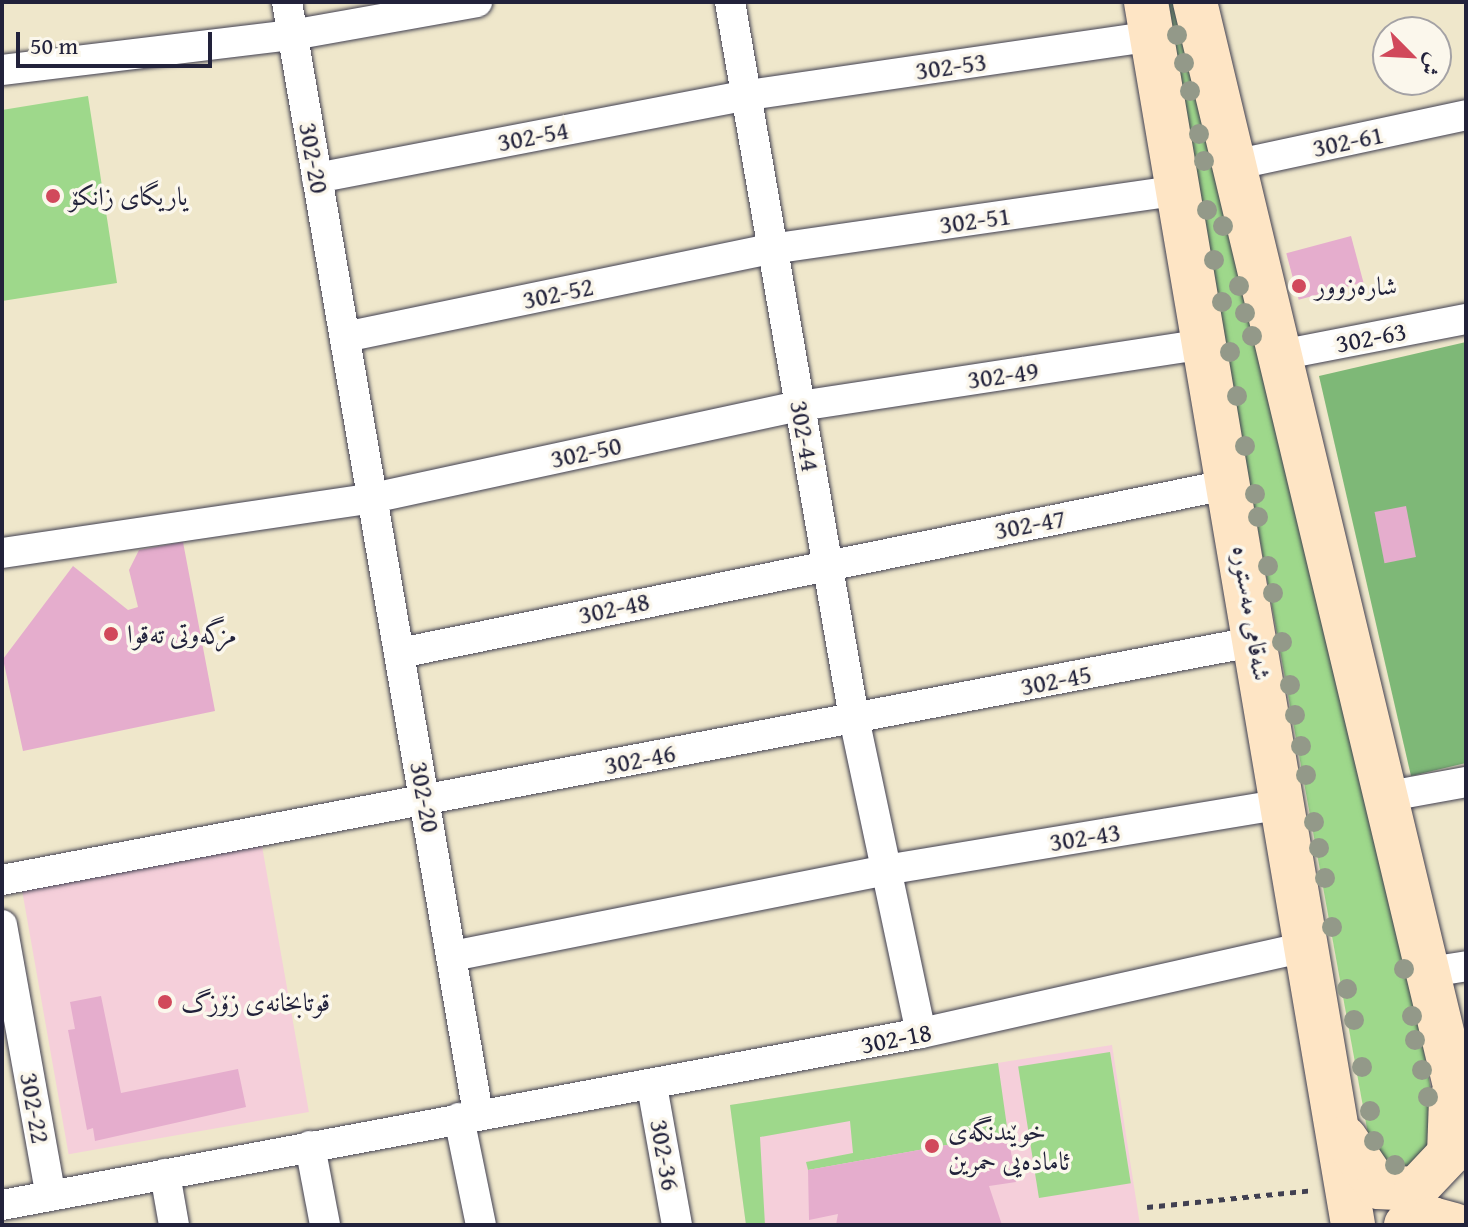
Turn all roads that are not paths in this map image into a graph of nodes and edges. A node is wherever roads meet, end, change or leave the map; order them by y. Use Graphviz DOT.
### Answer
graph roads {
  1 [pos="287,2"];
  2 [pos="477,2"];
  3 [pos="730,2"];
  4 [pos="1195,2"];
  5 [pos="1149,19"];
  6 [pos="292,35"];
  7 [pos="2,70"];
  8 [pos="749,95"];
  9 [pos="1466,115"];
  10 [pos="1229,166"];
  11 [pos="317,178"];
  12 [pos="1179,190"];
  13 [pos="771,249"];
  14 [pos="1466,319"];
  15 [pos="345,337"];
  16 [pos="1207,344"];
  17 [pos="1275,356"];
  18 [pos="800,406"];
  19 [pos="1231,484"];
  20 [pos="373,498"];
  21 [pos="2,553"];
  22 [pos="828,562"];
  23 [pos="1257,641"];
  24 [pos="400,653"];
  25 [pos="854,718"];
  26 [pos="1466,782"];
  27 [pos="1389,796"];
  28 [pos="425,801"];
  29 [pos="1284,804"];
  30 [pos="885,870"];
  31 [pos="2,880"];
  32 [pos="2,925"];
  33 [pos="1310,946"];
  34 [pos="452,956"];
  35 [pos="1448,969"];
  36 [pos="921,1033"];
  37 [pos="12,1039"];
  38 [pos="1452,1069"];
  39 [pos="652,1086"];
  40 [pos="469,1116"];
  41 [pos="1340,1129"];
  42 [pos="1466,1132"];
  43 [pos="310,1146"];
  44 [pos="165,1174"];
  45 [pos="51,1196"];
  46 [pos="12,1211"];
  47 [pos="174,1225"];
  48 [pos="325,1225"];
  49 [pos="481,1225"];
  50 [pos="677,1225"];
  51 [pos="1353,1225"];
  52 [pos="1406,1225"];
  53 [pos="1454,1225"];
  1 -- 6 [label="street, 302-20"];
  2 -- 6 [label="street"];
  3 -- 8 [label="street, 302-44"];
  4 -- 10 [label="main road"];
  5 -- 8 [label="street, 302-53"];
  5 -- 12 [label="main road, شەقامی مەستورە"];
  6 -- 7 [label="street"];
  6 -- 11 [label="street, 302-20"];
  8 -- 11 [label="street, 302-54"];
  8 -- 13 [label="street, 302-44"];
  9 -- 10 [label="street, 302-61"];
  10 -- 17 [label="main road"];
  11 -- 15 [label="street, 302-20"];
  12 -- 13 [label="street, 302-51"];
  12 -- 16 [label="main road, شەقامی مەستورە"];
  13 -- 15 [label="street, 302-52"];
  13 -- 18 [label="street, 302-44"];
  14 -- 17 [label="street, 302-63"];
  15 -- 20 [label="street, 302-20"];
  16 -- 18 [label="street, 302-49"];
  16 -- 19 [label="main road, شەقامی مەستورە"];
  17 -- 27 [label="main road"];
  18 -- 20 [label="street, 302-50"];
  18 -- 22 [label="street, 302-44"];
  19 -- 22 [label="street, 302-47"];
  19 -- 23 [label="main road, شەقامی مەستورە"];
  20 -- 21 [label="street, 302-50"];
  20 -- 24 [label="street, 302-20"];
  22 -- 24 [label="street, 302-48"];
  22 -- 25 [label="street, 302-44"];
  23 -- 25 [label="street, 302-45"];
  23 -- 29 [label="main road, شەقامی مەستورە"];
  24 -- 28 [label="street, 302-20"];
  25 -- 28 [label="street, 302-46"];
  25 -- 30 [label="street, 302-44"];
  26 -- 27 [label="street"];
  27 -- 35 [label="main road"];
  28 -- 31 [label="street, 302-46"];
  28 -- 34 [label="street, 302-20"];
  29 -- 30 [label="street, 302-43"];
  29 -- 33 [label="main road, شەقامی مەستورە"];
  30 -- 34 [label="street"];
  30 -- 36 [label="street, 302-44"];
  32 -- 37 [label="street, 302-22"];
  33 -- 36 [label="street, 302-18"];
  33 -- 41 [label="main road, شەقامی مەستورە"];
  34 -- 40 [label="street, 302-20"];
  35 -- 38 [label="main road"];
  36 -- 39 [label="street, 302-18"];
  37 -- 45 [label="street, 302-22"];
  38 -- 41 [label="main road"];
  38 -- 42 [label="main road"];
  39 -- 40 [label="street, 302-18"];
  39 -- 50 [label="street, 302-36"];
  40 -- 43 [label="street"];
  40 -- 49 [label="street, 302-20"];
  41 -- 51 [label="main road, شەقامی مەستورە"];
  43 -- 44 [label="street"];
  43 -- 48 [label="street"];
  44 -- 45 [label="street"];
  44 -- 47 [label="street"];
  45 -- 46 [label="street"];
  52 -- 53 [label="main road"];
}
